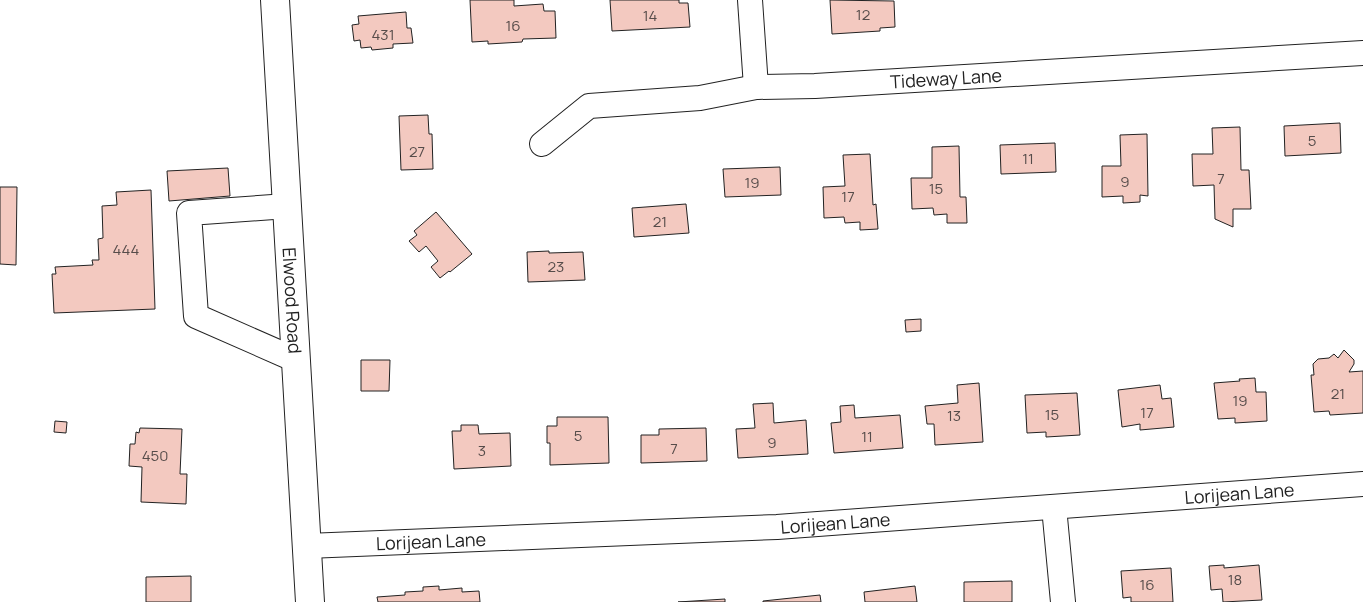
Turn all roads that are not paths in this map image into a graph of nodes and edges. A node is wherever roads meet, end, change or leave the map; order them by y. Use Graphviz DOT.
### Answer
graph roads {
  1 [pos="275,0"];
  2 [pos="750,0"];
  3 [pos="1363,53"];
  4 [pos="756,87"];
  5 [pos="542,144"];
  6 [pos="287,206"];
  7 [pos="296,360"];
  8 [pos="1363,484"];
  9 [pos="1054,507"];
  10 [pos="307,546"];
  11 [pos="310,602"];
  12 [pos="1063,602"];
  1 -- 6 [label="main road, Elwood Road"];
  2 -- 4 [label="street"];
  3 -- 4 [label="street, Tideway Lane"];
  4 -- 5 [label="street, Tideway Lane"];
  6 -- 7 [label="main road, Elwood Road"];
  6 -- 7 [label="street"];
  7 -- 10 [label="main road, Elwood Road"];
  8 -- 9 [label="street, Lorijean Lane"];
  9 -- 10 [label="street, Lorijean Lane"];
  9 -- 12 [label="street"];
  10 -- 11 [label="main road, Elwood Road"];
}
